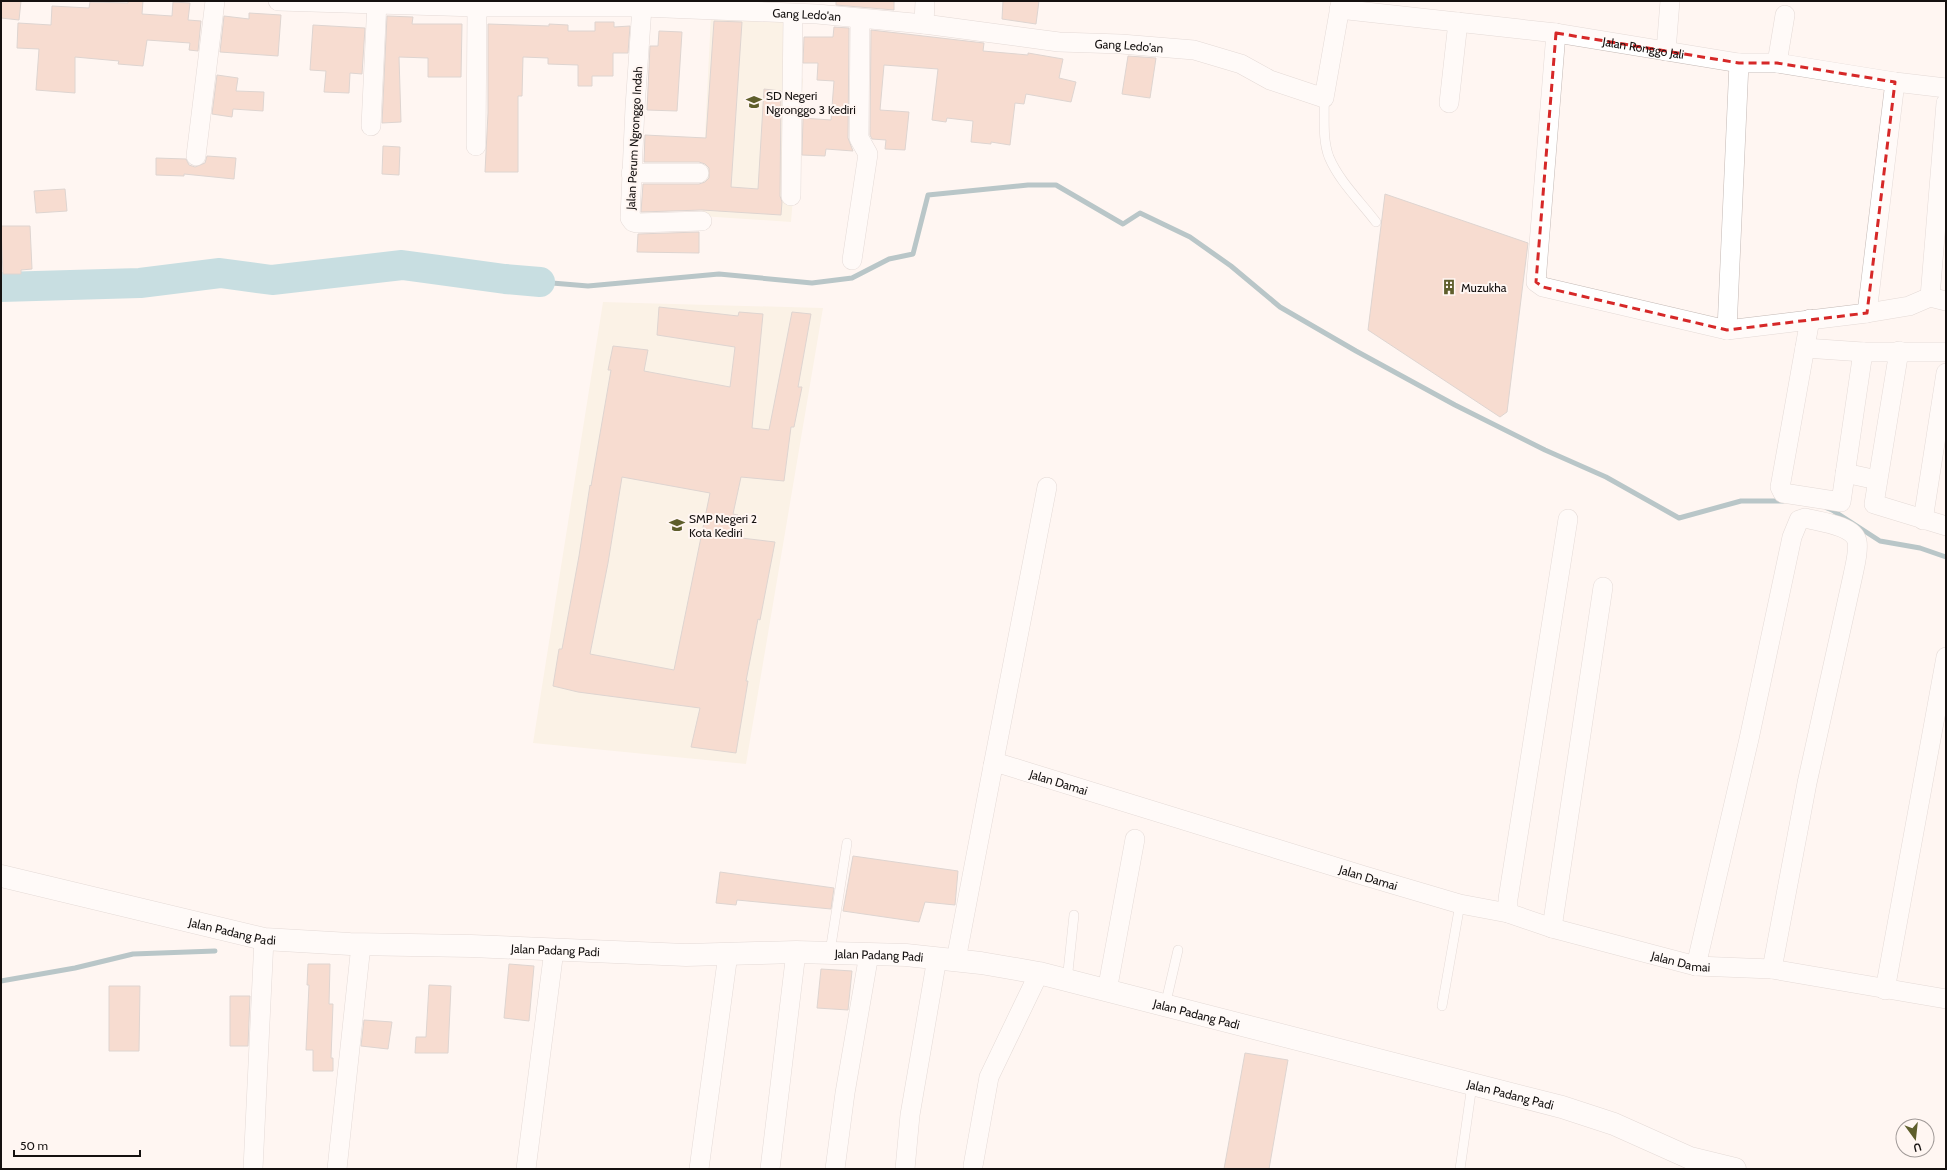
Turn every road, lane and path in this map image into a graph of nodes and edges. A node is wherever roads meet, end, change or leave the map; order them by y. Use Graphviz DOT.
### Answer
graph roads {
  1 [pos="214,1"];
  2 [pos="278,1"];
  3 [pos="925,1"];
  4 [pos="1670,1"];
  5 [pos="376,3"];
  6 [pos="1340,5"];
  7 [pos="477,7"];
  8 [pos="817,7"];
  9 [pos="642,8"];
  10 [pos="793,14"];
  11 [pos="1785,15"];
  12 [pos="860,19"];
  13 [pos="1458,22"];
  14 [pos="924,24"];
  15 [pos="1556,33"];
  16 [pos="1666,51"];
  17 [pos="1739,62"];
  18 [pos="1777,63"];
  19 [pos="1894,82"];
  20 [pos="1946,88"];
  21 [pos="1324,98"];
  22 [pos="1449,103"];
  23 [pos="1946,103"];
  24 [pos="371,126"];
  25 [pos="476,146"];
  26 [pos="196,156"];
  27 [pos="631,173"];
  28 [pos="699,173"];
  29 [pos="791,196"];
  30 [pos="702,221"];
  31 [pos="1376,222"];
  32 [pos="852,260"];
  33 [pos="1938,299"];
  34 [pos="1867,313"];
  35 [pos="1810,319"];
  36 [pos="1727,330"];
  37 [pos="1805,348"];
  38 [pos="1899,351"];
  39 [pos="1863,352"];
  40 [pos="1946,352"];
  41 [pos="1946,374"];
  42 [pos="1845,473"];
  43 [pos="1877,480"];
  44 [pos="1047,487"];
  45 [pos="1568,519"];
  46 [pos="1923,520"];
  47 [pos="1946,526"];
  48 [pos="1604,587"];
  49 [pos="1946,658"];
  50 [pos="993,766"];
  51 [pos="1135,839"];
  52 [pos="847,843"];
  53 [pos="1,876"];
  54 [pos="1460,904"];
  55 [pos="1508,913"];
  56 [pos="1074,915"];
  57 [pos="1552,928"];
  58 [pos="264,939"];
  59 [pos="361,944"];
  60 [pos="554,950"];
  61 [pos="1178,950"];
  62 [pos="796,952"];
  63 [pos="830,953"];
  64 [pos="728,954"];
  65 [pos="869,954"];
  66 [pos="946,959"];
  67 [pos="1696,966"];
  68 [pos="1772,969"];
  69 [pos="1039,973"];
  70 [pos="1067,981"];
  71 [pos="1885,990"];
  72 [pos="1107,991"];
  73 [pos="1946,999"];
  74 [pos="1164,1006"];
  75 [pos="1442,1006"];
  76 [pos="1472,1085"];
  77 [pos="973,1166"];
  78 [pos="254,1169"];
  79 [pos="337,1169"];
  80 [pos="526,1169"];
  81 [pos="698,1169"];
  82 [pos="770,1169"];
  83 [pos="835,1169"];
  84 [pos="905,1169"];
  85 [pos="1460,1169"];
  86 [pos="1735,1169"];
  1 -- 26 [label="street"];
  2 -- 5 [label="street, Gang Ledo'an"];
  3 -- 14 [label="street"];
  4 -- 16 [label="street"];
  5 -- 7 [label="street, Gang Ledo'an"];
  5 -- 24 [label="street"];
  6 -- 13 [label="street, Jalan Ronggo Jali"];
  6 -- 21 [label="street"];
  7 -- 9 [label="street, Gang Ledo'an"];
  7 -- 25 [label="street"];
  8 -- 10 [label="street, Gang Ledo'an"];
  8 -- 12 [label="street, Gang Ledo'an"];
  9 -- 10 [label="street, Gang Ledo'an"];
  9 -- 27 [label="street, Jalan Perum Ngronggo Indah"];
  10 -- 29 [label="street"];
  11 -- 18 [label="street"];
  12 -- 14 [label="street, Gang Ledo'an"];
  12 -- 32 [label="street"];
  13 -- 15 [label="street, Jalan Ronggo Jali"];
  13 -- 22 [label="street"];
  14 -- 21 [label="street, Gang Ledo'an"];
  15 -- 16 [label="street, Jalan Ronggo Jali"];
  15 -- 36 [label="street"];
  16 -- 17 [label="street, Jalan Ronggo Jali"];
  17 -- 18 [label="street, Jalan Ronggo Jali"];
  17 -- 36 [label="street"];
  18 -- 19 [label="street, Jalan Ronggo Jali"];
  19 -- 20 [label="street, Jalan Ronggo Jali"];
  19 -- 34 [label="street"];
  21 -- 31 [label="lane"];
  23 -- 33 [label="street"];
  27 -- 28 [label="street"];
  27 -- 30 [label="street, Jalan Perum Ngronggo Indah"];
  33 -- 34 [label="street"];
  34 -- 35 [label="street"];
  35 -- 36 [label="street"];
  35 -- 37 [label="street"];
  37 -- 39 [label="street"];
  37 -- 42 [label="street"];
  38 -- 39 [label="street"];
  38 -- 40 [label="street"];
  38 -- 43 [label="street"];
  39 -- 42 [label="street"];
  41 -- 46 [label="street"];
  42 -- 43 [label="street"];
  43 -- 46 [label="street"];
  44 -- 50 [label="street"];
  45 -- 55 [label="street"];
  46 -- 47 [label="street"];
  48 -- 57 [label="street"];
  49 -- 71 [label="street"];
  50 -- 54 [label="street, Jalan Damai"];
  50 -- 66 [label="street"];
  51 -- 72 [label="street"];
  52 -- 63 [label="lane"];
  53 -- 58 [label="main road, Jalan Padang Padi"];
  54 -- 55 [label="street, Jalan Damai"];
  54 -- 75 [label="lane"];
  55 -- 57 [label="street, Jalan Damai"];
  56 -- 70 [label="lane"];
  57 -- 67 [label="street, Jalan Damai"];
  58 -- 59 [label="main road, Jalan Padang Padi"];
  58 -- 78 [label="street"];
  59 -- 60 [label="main road, Jalan Padang Padi"];
  59 -- 79 [label="street"];
  60 -- 64 [label="main road, Jalan Padang Padi"];
  60 -- 80 [label="street"];
  61 -- 74 [label="lane"];
  62 -- 63 [label="main road, Jalan Padang Padi"];
  62 -- 64 [label="main road, Jalan Padang Padi"];
  62 -- 82 [label="street"];
  63 -- 65 [label="main road, Jalan Padang Padi"];
  64 -- 81 [label="street"];
  65 -- 66 [label="main road, Jalan Padang Padi"];
  65 -- 83 [label="street"];
  66 -- 69 [label="main road, Jalan Padang Padi"];
  66 -- 84 [label="street"];
  67 -- 68 [label="street, Jalan Damai"];
  67 -- 68 [label="street"];
  68 -- 71 [label="street, Jalan Damai"];
  69 -- 70 [label="main road, Jalan Padang Padi"];
  69 -- 77 [label="street"];
  70 -- 72 [label="main road, Jalan Padang Padi"];
  71 -- 73 [label="street, Jalan Damai"];
  72 -- 74 [label="main road, Jalan Padang Padi"];
  74 -- 76 [label="main road, Jalan Padang Padi"];
  76 -- 85 [label="lane"];
  76 -- 86 [label="main road, Jalan Padang Padi"];
}
